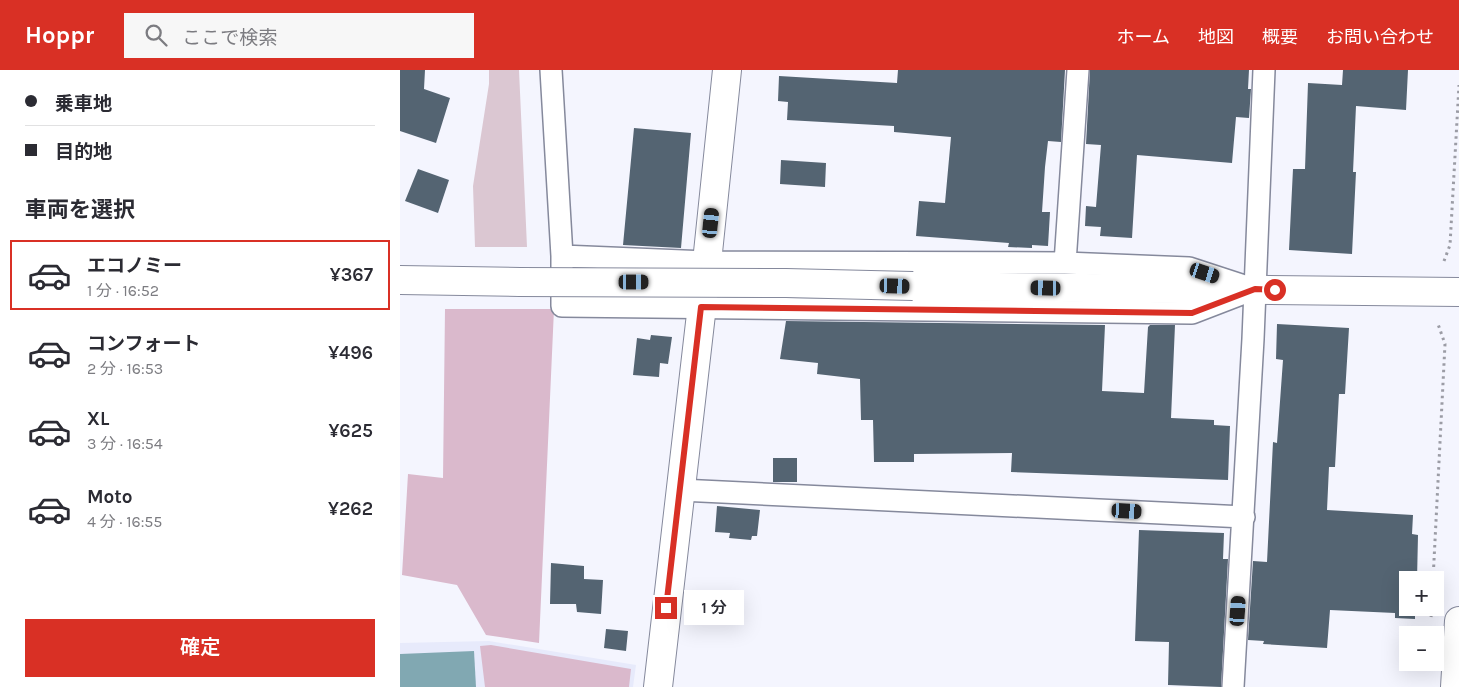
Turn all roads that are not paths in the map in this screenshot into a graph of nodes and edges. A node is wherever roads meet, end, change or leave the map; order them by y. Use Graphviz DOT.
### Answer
graph roads {
  1 [pos="551,70"];
  2 [pos="727,70"];
  3 [pos="1078,70"];
  4 [pos="1264,70"];
  5 [pos="562,256"];
  6 [pos="707,262"];
  7 [pos="1065,263"];
  8 [pos="400,280"];
  9 [pos="1255,289"];
  10 [pos="1459,292"];
  11 [pos="701,307"];
  12 [pos="680,490"];
  13 [pos="1244,517"];
  14 [pos="1459,621"];
  15 [pos="658,687"];
  16 [pos="1233,687"];
  17 [pos="1455,687"];
  1 -- 5 [label="street"];
  2 -- 6 [label="street"];
  3 -- 7 [label="street"];
  4 -- 9 [label="street"];
  5 -- 6 [label="street"];
  5 -- 11 [label="street"];
  6 -- 7 [label="street"];
  6 -- 11 [label="street"];
  7 -- 9 [label="street"];
  8 -- 9 [label="street, bridge"];
  9 -- 10 [label="street"];
  9 -- 11 [label="street"];
  9 -- 13 [label="street"];
  11 -- 12 [label="street"];
  12 -- 13 [label="street"];
  12 -- 15 [label="street"];
  13 -- 16 [label="street"];
  14 -- 17 [label="street"];
}
